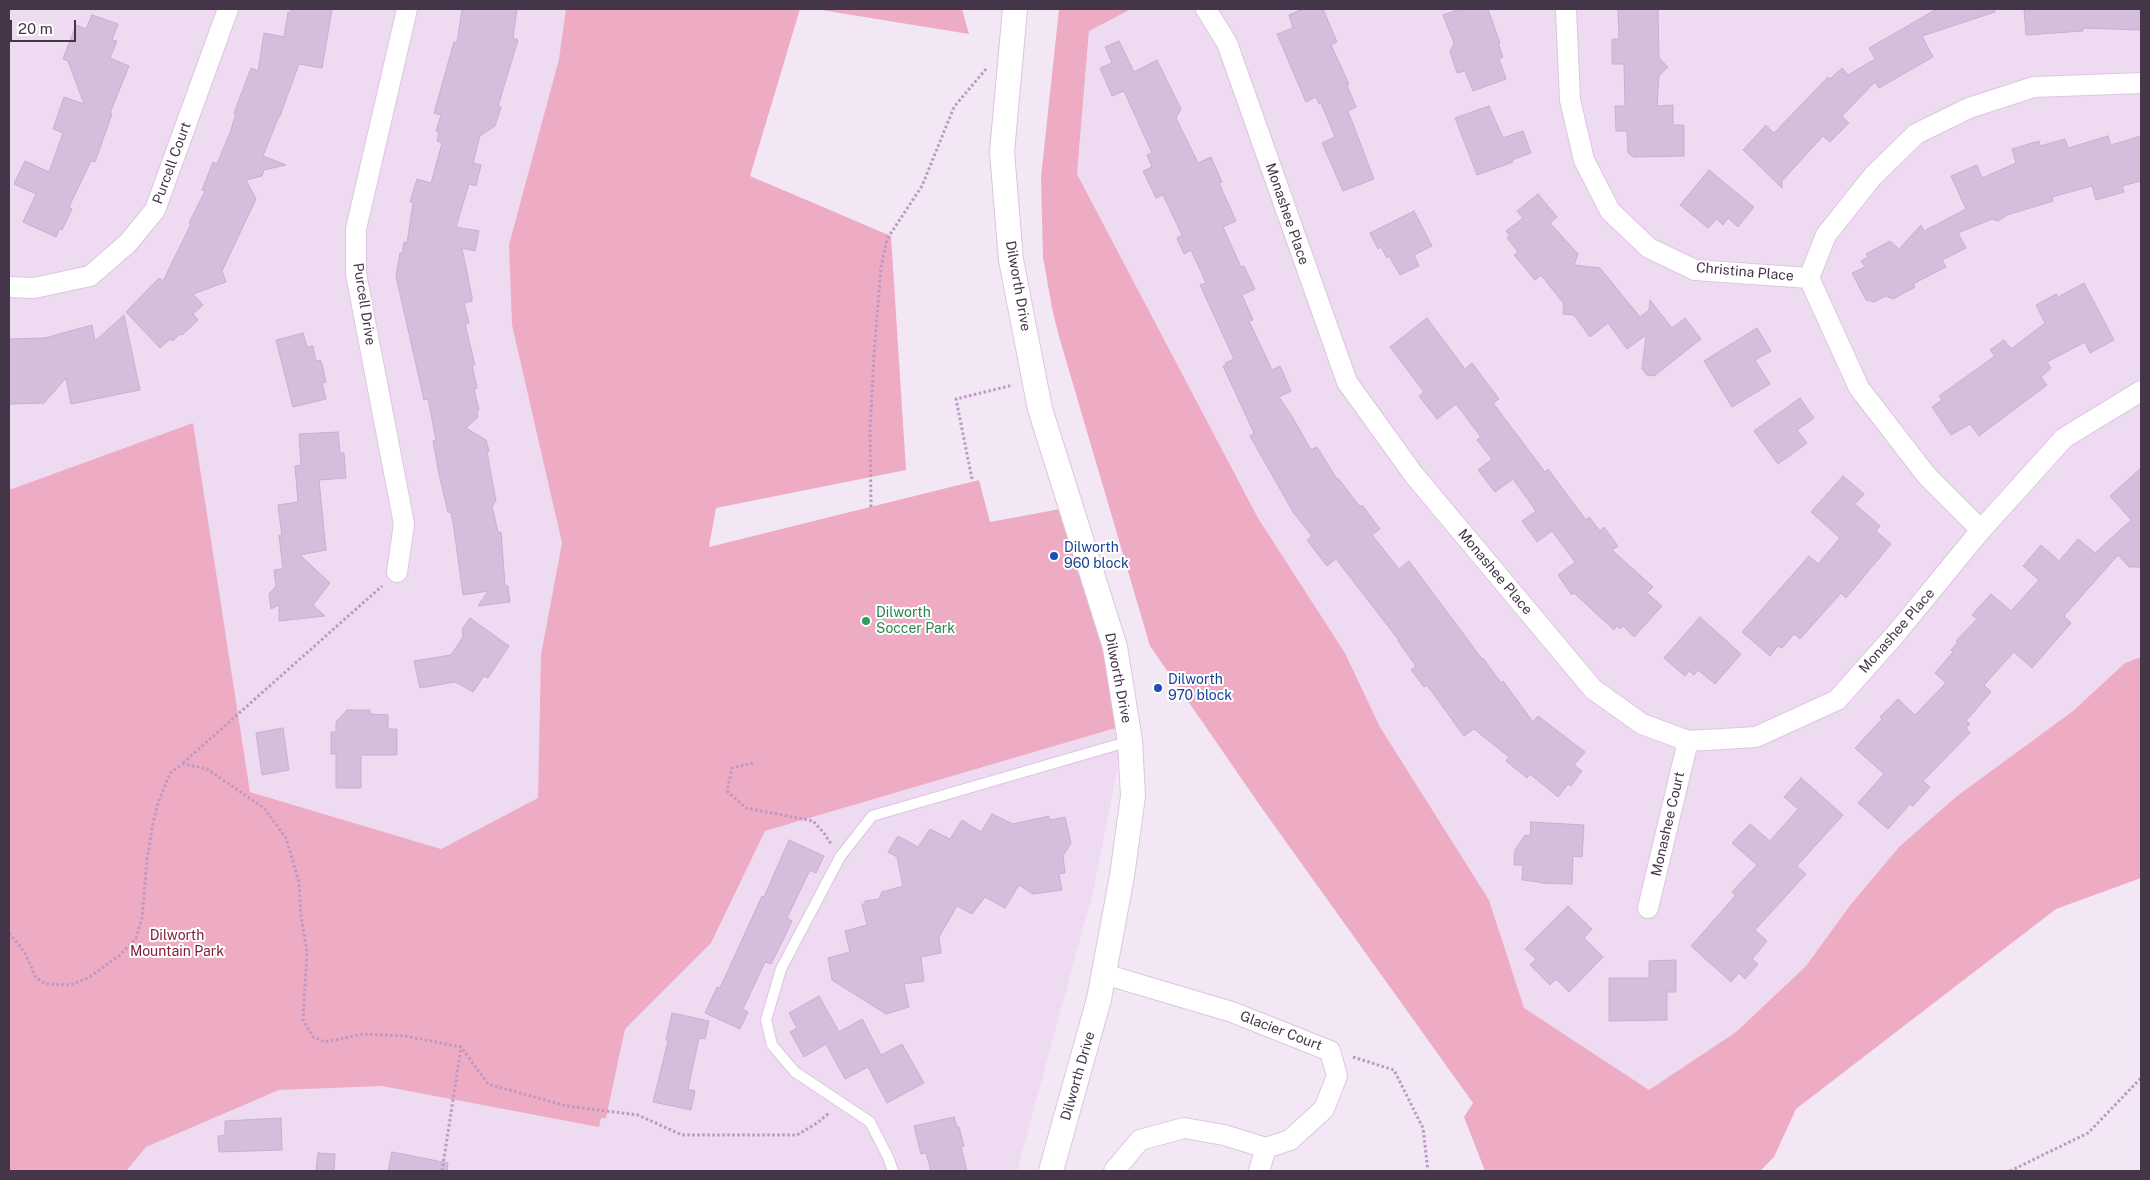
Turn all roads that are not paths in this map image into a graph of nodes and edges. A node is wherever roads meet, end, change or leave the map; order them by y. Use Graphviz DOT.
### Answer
graph roads {
  1 [pos="228,9"];
  2 [pos="407,9"];
  3 [pos="1015,9"];
  4 [pos="1206,9"];
  5 [pos="1566,9"];
  6 [pos="2141,83"];
  7 [pos="1810,278"];
  8 [pos="9,287"];
  9 [pos="2141,391"];
  10 [pos="1981,530"];
  11 [pos="397,572"];
  12 [pos="1688,740"];
  13 [pos="1130,742"];
  14 [pos="1648,908"];
  15 [pos="1104,974"];
  16 [pos="1266,1148"];
  17 [pos="893,1171"];
  18 [pos="1051,1171"];
  19 [pos="1114,1171"];
  20 [pos="1259,1171"];
  1 -- 8 [label="street, Purcell Court"];
  2 -- 11 [label="street, Purcell Drive"];
  3 -- 13 [label="street, Dilworth Drive"];
  4 -- 12 [label="street, Monashee Place"];
  5 -- 7 [label="street, Christina Place"];
  6 -- 7 [label="street"];
  7 -- 10 [label="street"];
  9 -- 10 [label="street, Monashee Place"];
  10 -- 12 [label="street, Monashee Place"];
  12 -- 14 [label="street, Monashee Court"];
  13 -- 15 [label="street, Dilworth Drive"];
  13 -- 17 [label="lane"];
  15 -- 16 [label="street, Glacier Court"];
  15 -- 18 [label="street, Dilworth Drive"];
  16 -- 19 [label="street"];
  16 -- 20 [label="street"];
}
